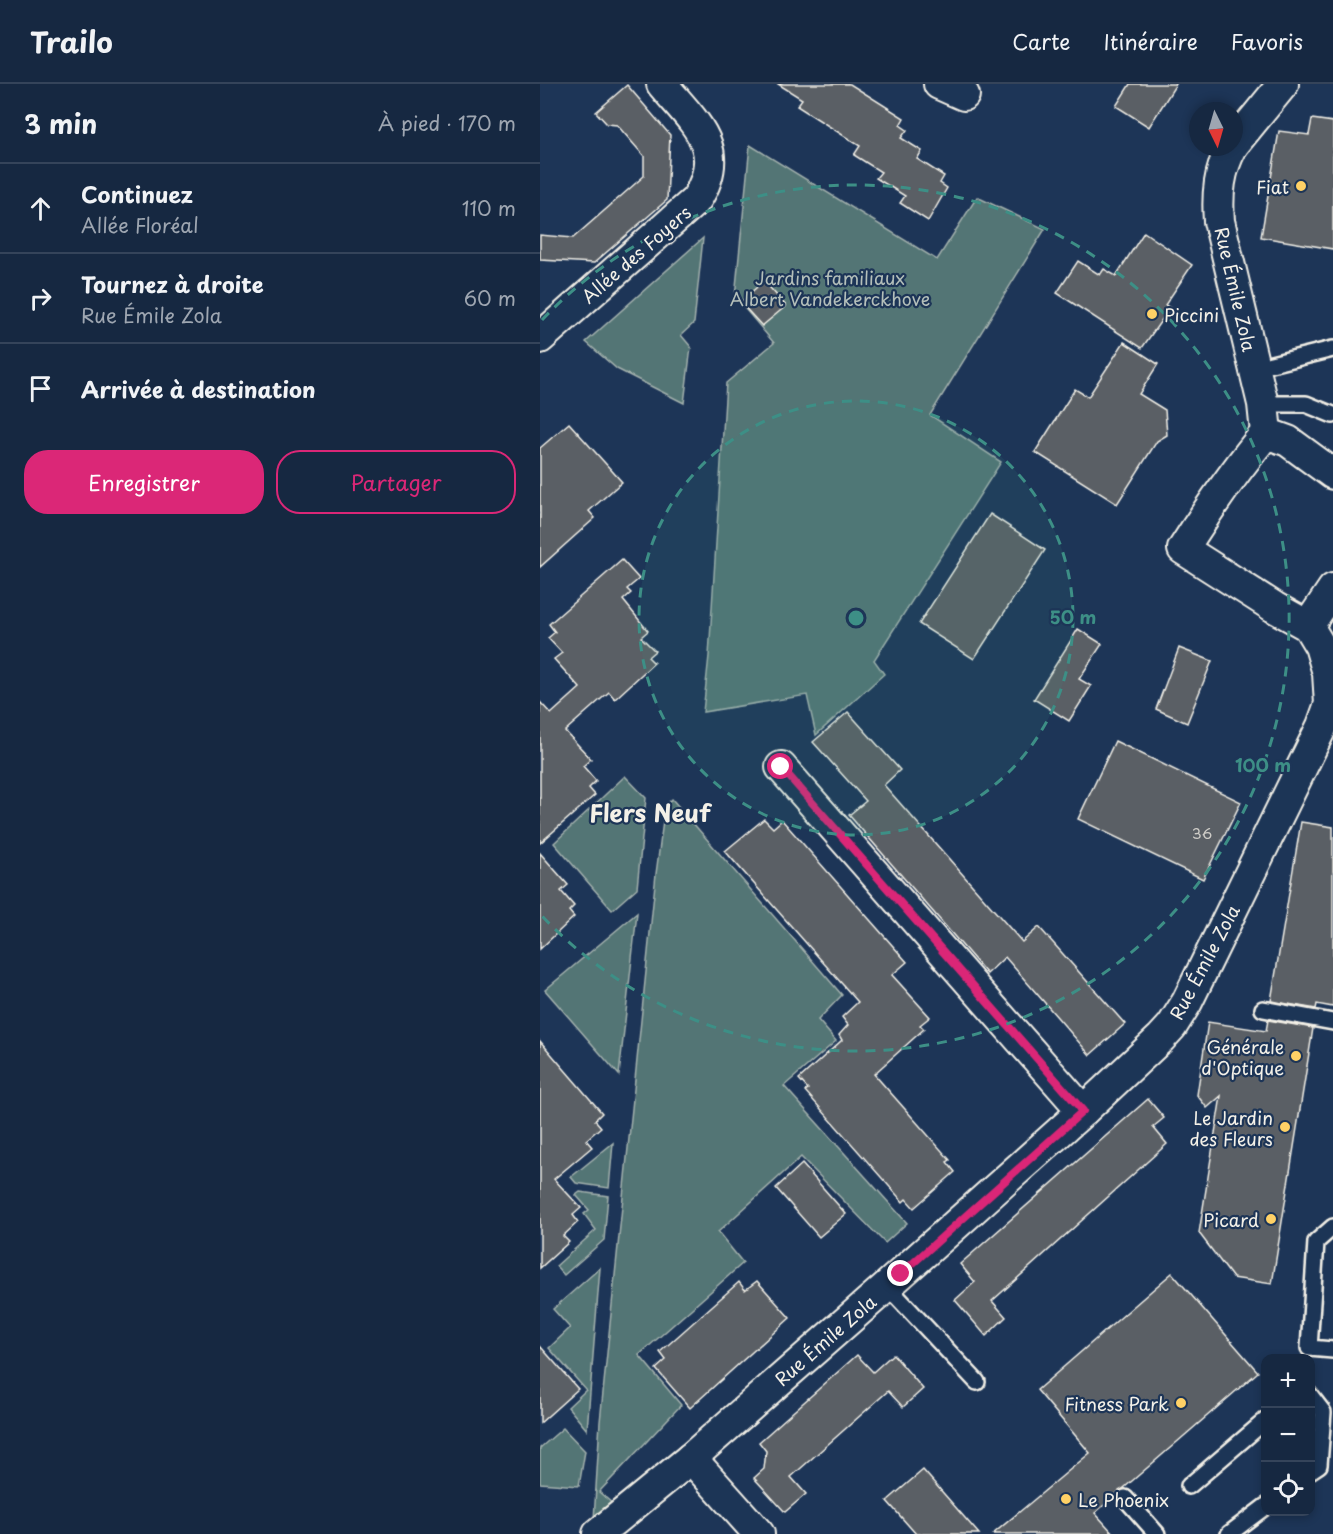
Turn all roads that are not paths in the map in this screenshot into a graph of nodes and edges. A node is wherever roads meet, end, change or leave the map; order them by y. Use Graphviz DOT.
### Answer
graph roads {
  1 [pos="662,84"];
  2 [pos="1283,84"];
  3 [pos="1243,134"];
  4 [pos="1228,156"];
  5 [pos="545,324"];
  6 [pos="1333,349"];
  7 [pos="1255,368"];
  8 [pos="1263,404"];
  9 [pos="1333,415"];
  10 [pos="1266,433"];
  11 [pos="1333,474"];
  12 [pos="1333,589"];
  13 [pos="1308,626"];
  14 [pos="1329,657"];
  15 [pos="781,767"];
  16 [pos="1263,1009"];
  17 [pos="1333,1022"];
  18 [pos="1083,1111"];
  19 [pos="1333,1227"];
  20 [pos="887,1286"];
  21 [pos="1333,1350"];
  22 [pos="1308,1353"];
  23 [pos="977,1382"];
  24 [pos="1315,1401"];
  25 [pos="1261,1424"];
  26 [pos="691,1458"];
  27 [pos="1315,1468"];
  28 [pos="1189,1486"];
  29 [pos="1125,1498"];
  30 [pos="1261,1510"];
  31 [pos="598,1534"];
  32 [pos="759,1534"];
  33 [pos="1157,1534"];
  34 [pos="1229,1534"];
  1 -- 5 [label="street, Allée des Foyers"];
  2 -- 3 [label="street, Rue Émile Zola"];
  4 -- 7 [label="street, Rue Émile Zola"];
  6 -- 7 [label="lane"];
  7 -- 8 [label="street, Rue Émile Zola"];
  8 -- 9 [label="lane"];
  8 -- 10 [label="street, Rue Émile Zola"];
  10 -- 11 [label="street"];
  10 -- 13 [label="street"];
  12 -- 13 [label="street"];
  13 -- 14 [label="street, Rue Émile Zola"];
  14 -- 18 [label="street, Rue Émile Zola"];
  15 -- 18 [label="street"];
  16 -- 17 [label="lane"];
  18 -- 20 [label="street, Rue Émile Zola"];
  19 -- 22 [label="lane"];
  20 -- 23 [label="lane"];
  20 -- 26 [label="street, Rue Émile Zola"];
  21 -- 22 [label="lane"];
  24 -- 27 [label="lane"];
  25 -- 28 [label="lane"];
  26 -- 31 [label="street, Rue Émile Zola"];
  26 -- 32 [label="street"];
  29 -- 33 [label="lane"];
  30 -- 34 [label="lane"];
}
